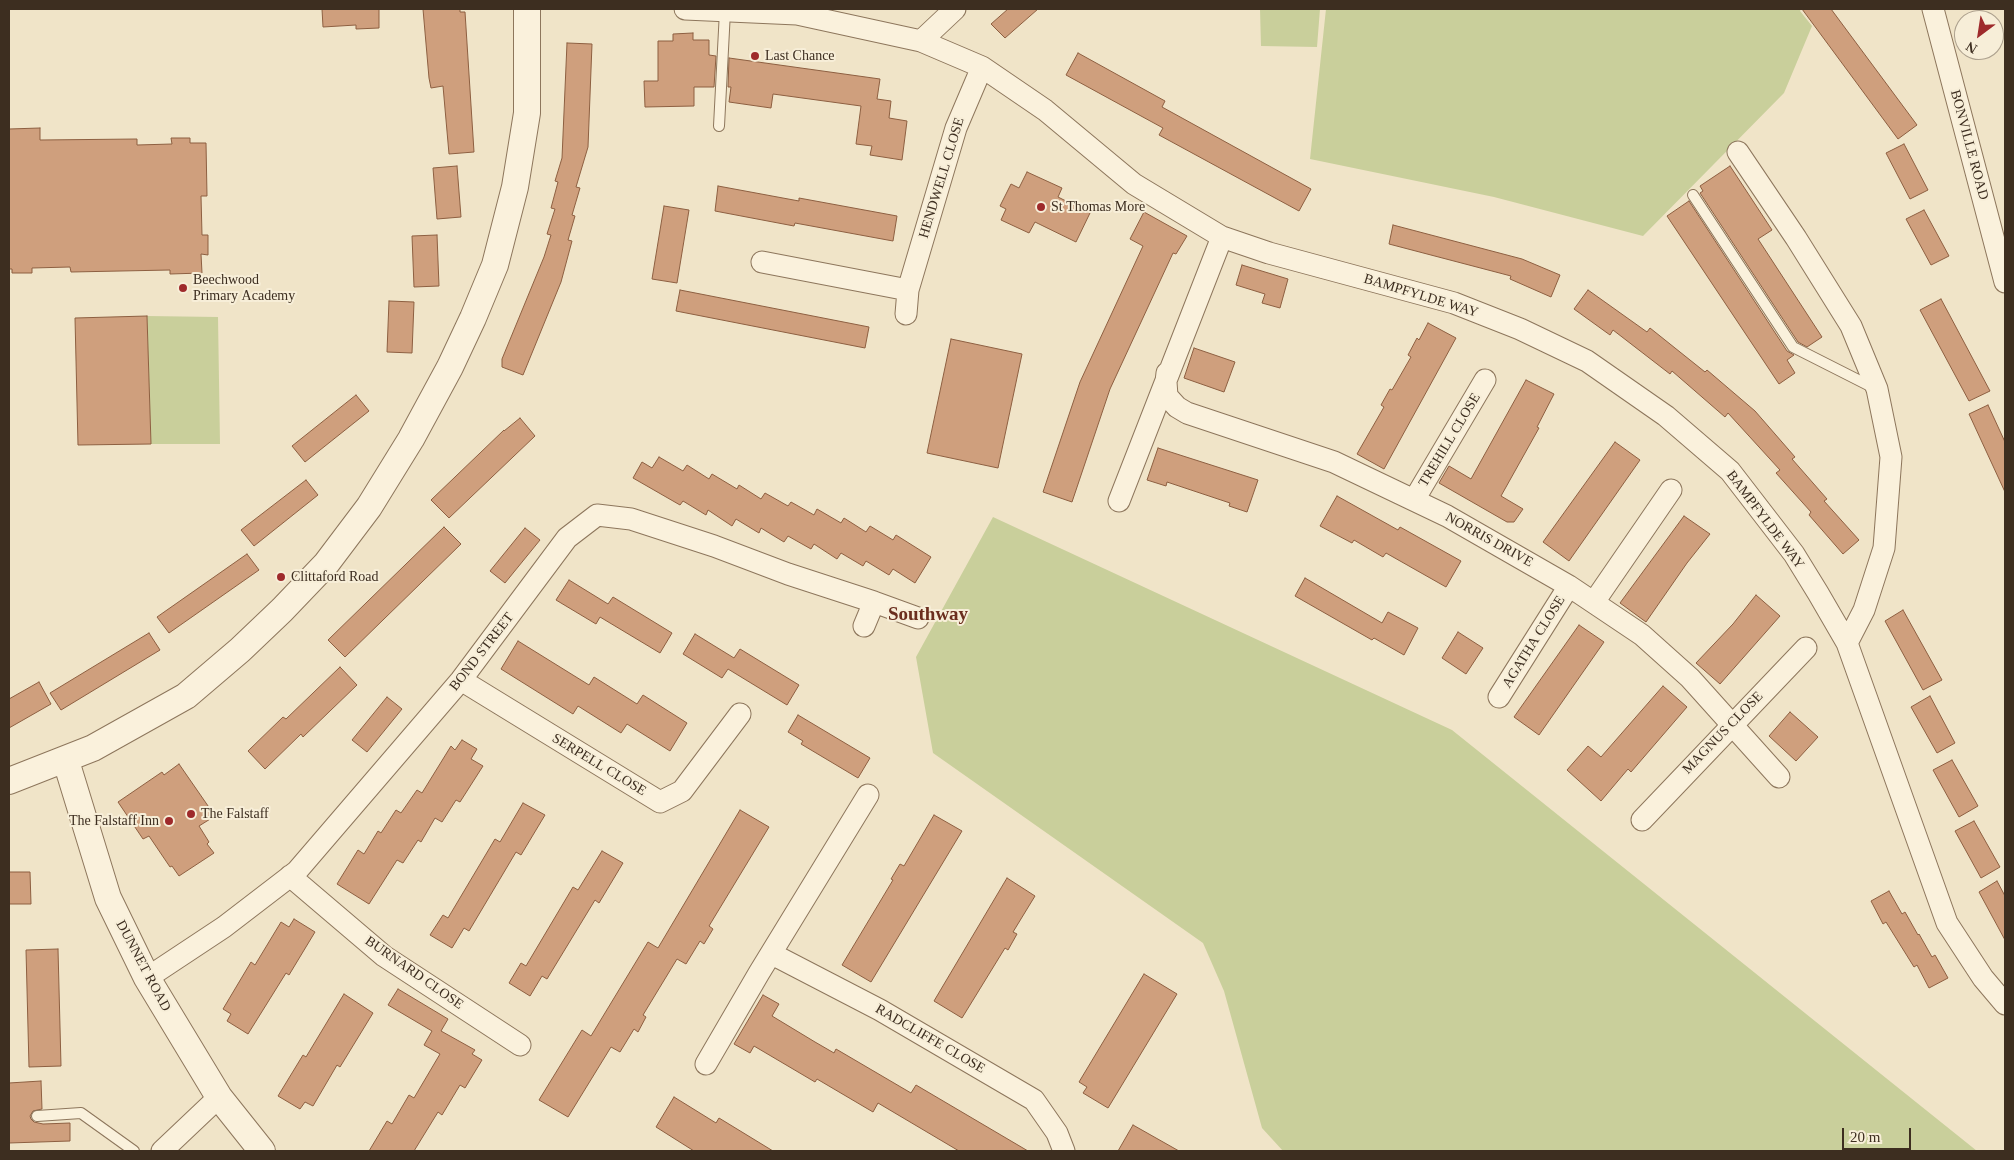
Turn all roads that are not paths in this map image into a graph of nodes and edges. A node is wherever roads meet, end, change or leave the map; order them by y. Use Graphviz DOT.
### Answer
graph roads {
  1 [pos="527,9"];
  2 [pos="685,9"];
  3 [pos="955,9"];
  4 [pos="1933,9"];
  5 [pos="726,11"];
  6 [pos="921,41"];
  7 [pos="982,67"];
  8 [pos="719,126"];
  9 [pos="1738,152"];
  10 [pos="1693,195"];
  11 [pos="1222,237"];
  12 [pos="762,262"];
  13 [pos="2005,282"];
  14 [pos="908,290"];
  15 [pos="906,314"];
  16 [pos="1167,373"];
  17 [pos="1485,380"];
  18 [pos="1877,390"];
  19 [pos="1671,490"];
  20 [pos="1414,500"];
  21 [pos="1119,501"];
  22 [pos="1570,586"];
  23 [pos="874,602"];
  24 [pos="1594,602"];
  25 [pos="918,618"];
  26 [pos="864,626"];
  27 [pos="1847,643"];
  28 [pos="1806,648"];
  29 [pos="461,680"];
  30 [pos="1499,697"];
  31 [pos="740,714"];
  32 [pos="1731,724"];
  33 [pos="66,760"];
  34 [pos="1780,777"];
  35 [pos="9,781"];
  36 [pos="868,795"];
  37 [pos="1642,820"];
  38 [pos="290,876"];
  39 [pos="772,954"];
  40 [pos="147,978"];
  41 [pos="2005,1004"];
  42 [pos="520,1045"];
  43 [pos="706,1064"];
  44 [pos="218,1098"];
  45 [pos="37,1116"];
  46 [pos="134,1151"];
  47 [pos="162,1151"];
  48 [pos="262,1151"];
  49 [pos="1064,1151"];
  1 -- 33 [label="street"];
  2 -- 5 [label="street, BAMPFYLDE WAY"];
  3 -- 6 [label="street"];
  4 -- 13 [label="street, BONVILLE ROAD"];
  5 -- 6 [label="street, BAMPFYLDE WAY"];
  5 -- 8 [label="lane"];
  6 -- 7 [label="street, BAMPFYLDE WAY"];
  7 -- 11 [label="street, BAMPFYLDE WAY"];
  7 -- 14 [label="street, HENDWELL CLOSE"];
  9 -- 18 [label="street"];
  10 -- 18 [label="lane"];
  11 -- 16 [label="street, NORRIS DRIVE"];
  11 -- 27 [label="street, BAMPFYLDE WAY"];
  12 -- 14 [label="street"];
  14 -- 15 [label="street, HENDWELL CLOSE"];
  16 -- 20 [label="street, NORRIS DRIVE"];
  16 -- 21 [label="street, NORRIS DRIVE"];
  17 -- 20 [label="street, TREHILL CLOSE"];
  18 -- 27 [label="street"];
  19 -- 24 [label="street"];
  20 -- 22 [label="street, NORRIS DRIVE"];
  22 -- 24 [label="street, NORRIS DRIVE"];
  22 -- 30 [label="street, AGATHA CLOSE"];
  23 -- 25 [label="street, BOND STREET"];
  23 -- 26 [label="street"];
  23 -- 29 [label="street, BOND STREET"];
  24 -- 32 [label="street, NORRIS DRIVE"];
  27 -- 41 [label="street, BAMPFYLDE WAY"];
  28 -- 32 [label="street, MAGNUS CLOSE"];
  29 -- 31 [label="street, SERPELL CLOSE"];
  29 -- 38 [label="street, BOND STREET"];
  32 -- 34 [label="street, NORRIS DRIVE"];
  32 -- 37 [label="street, MAGNUS CLOSE"];
  33 -- 35 [label="street"];
  33 -- 40 [label="street, DUNNET ROAD"];
  36 -- 39 [label="street"];
  38 -- 40 [label="street, BOND STREET"];
  38 -- 42 [label="street, BURNARD CLOSE"];
  39 -- 43 [label="street"];
  39 -- 49 [label="street, RADCLIFFE CLOSE"];
  40 -- 44 [label="street, DUNNET ROAD"];
  44 -- 47 [label="street"];
  44 -- 48 [label="street, DUNNET ROAD"];
  45 -- 46 [label="lane"];
}
